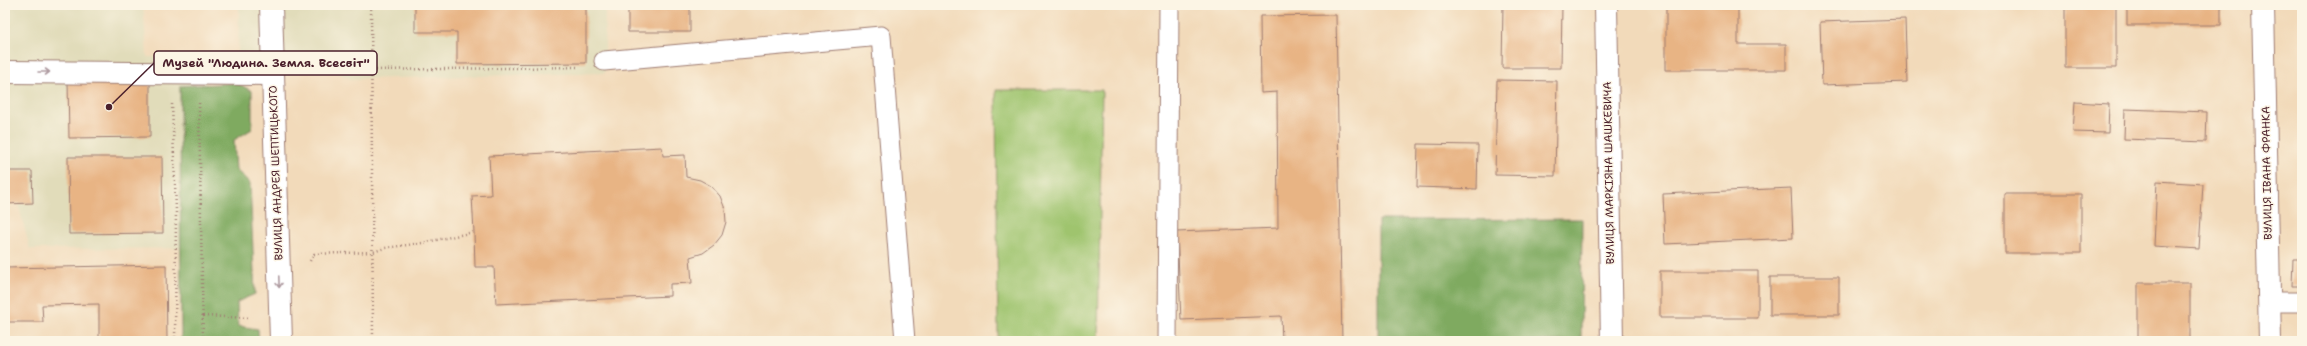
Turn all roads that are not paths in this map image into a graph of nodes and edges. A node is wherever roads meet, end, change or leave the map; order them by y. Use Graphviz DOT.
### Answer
graph roads {
  1 [pos="271,5"];
  2 [pos="1168,5"];
  3 [pos="1606,5"];
  4 [pos="2263,5"];
  5 [pos="604,61"];
  6 [pos="5,72"];
  7 [pos="272,74"];
  8 [pos="2270,302"];
  9 [pos="2302,302"];
  10 [pos="281,341"];
  11 [pos="905,341"];
  12 [pos="1168,341"];
  13 [pos="1612,341"];
  14 [pos="2270,341"];
  1 -- 7 [label="street, ВУЛИЦЯ АНДРЕЯ ШЕПТИЦЬКОГО"];
  2 -- 12 [label="lane"];
  3 -- 13 [label="street, ВУЛИЦЯ МАРКІЯНА ШАШКЕВИЧА"];
  4 -- 8 [label="street, ВУЛИЦЯ ІВАНА ФРАНКА"];
  5 -- 11 [label="lane"];
  6 -- 7 [label="street, one-way"];
  7 -- 10 [label="street, ВУЛИЦЯ АНДРЕЯ ШЕПТИЦЬКОГО, one-way"];
  8 -- 9 [label="lane"];
  8 -- 14 [label="street, ВУЛИЦЯ ІВАНА ФРАНКА"];
}
